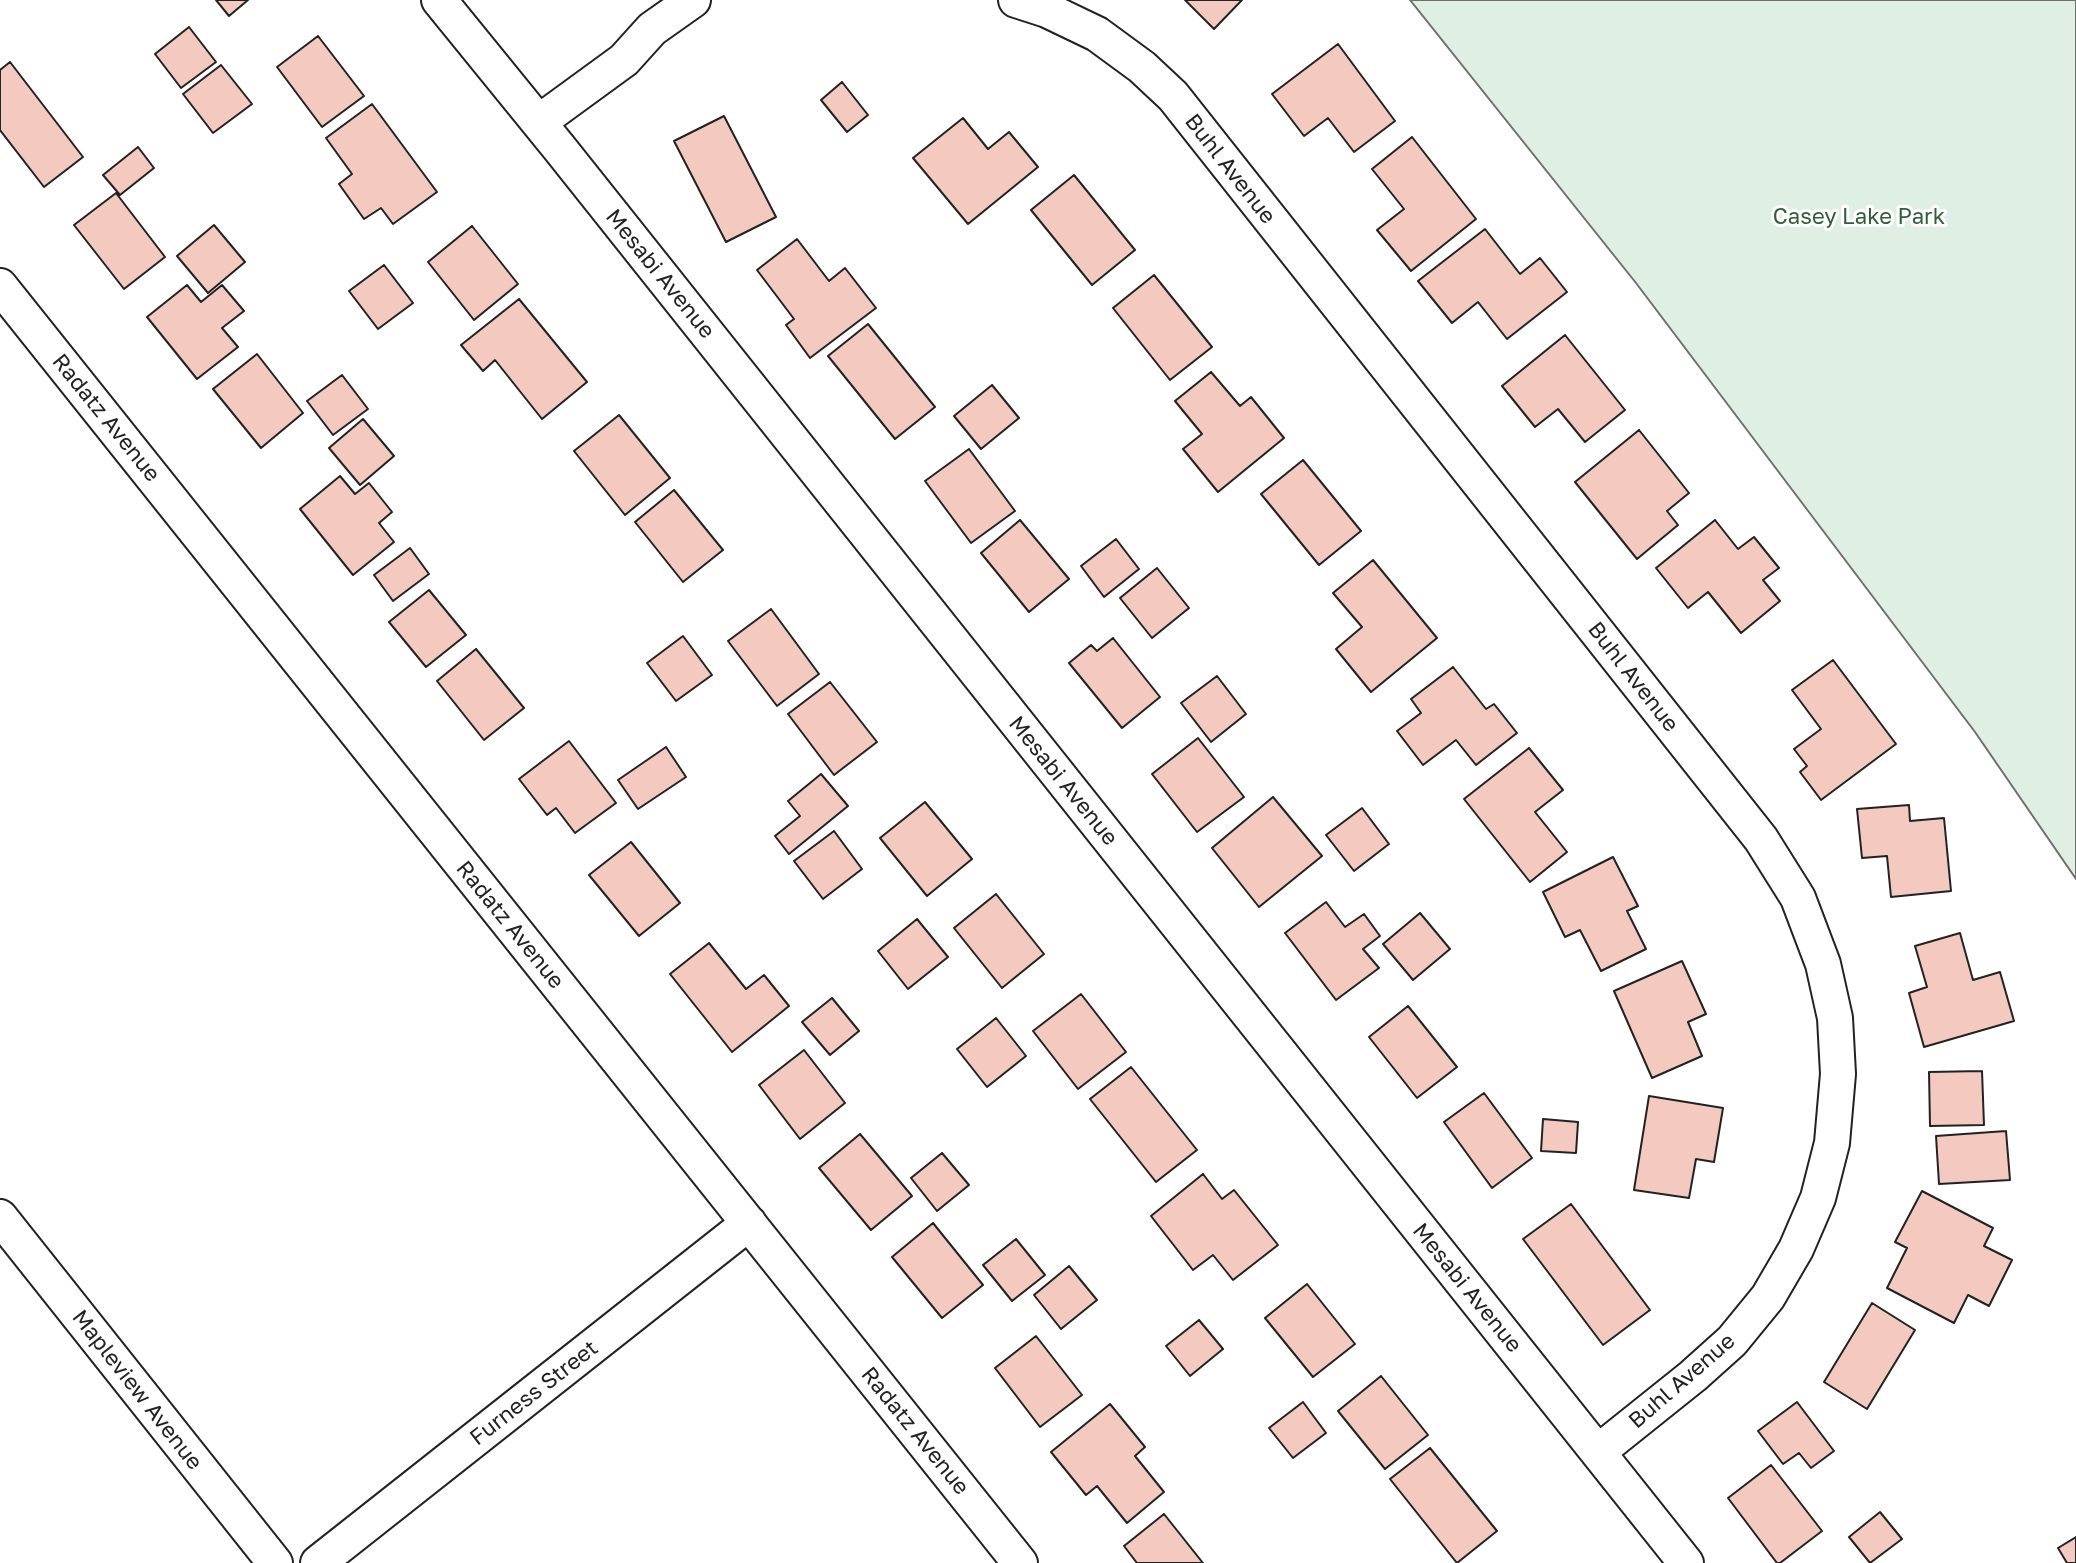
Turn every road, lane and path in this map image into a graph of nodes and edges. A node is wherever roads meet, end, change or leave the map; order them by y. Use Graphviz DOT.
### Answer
graph roads {
  1 [pos="439,0"];
  2 [pos="693,0"];
  3 [pos="1016,0"];
  4 [pos="539,122"];
  5 [pos="0,286"];
  6 [pos="0,1217"];
  7 [pos="749,1223"];
  8 [pos="1598,1452"];
  9 [pos="275,1563"];
  10 [pos="318,1563"];
  11 [pos="1020,1563"];
  12 [pos="1686,1563"];
  1 -- 4 [label="street, Mesabi Avenue"];
  2 -- 4 [label="street"];
  3 -- 8 [label="street, Buhl Avenue"];
  4 -- 8 [label="street, Mesabi Avenue"];
  5 -- 7 [label="street, Radatz Avenue"];
  6 -- 9 [label="street, Mapleview Avenue"];
  7 -- 10 [label="street, Furness Street"];
  7 -- 11 [label="street, Radatz Avenue"];
  8 -- 12 [label="street, Mesabi Avenue"];
}
